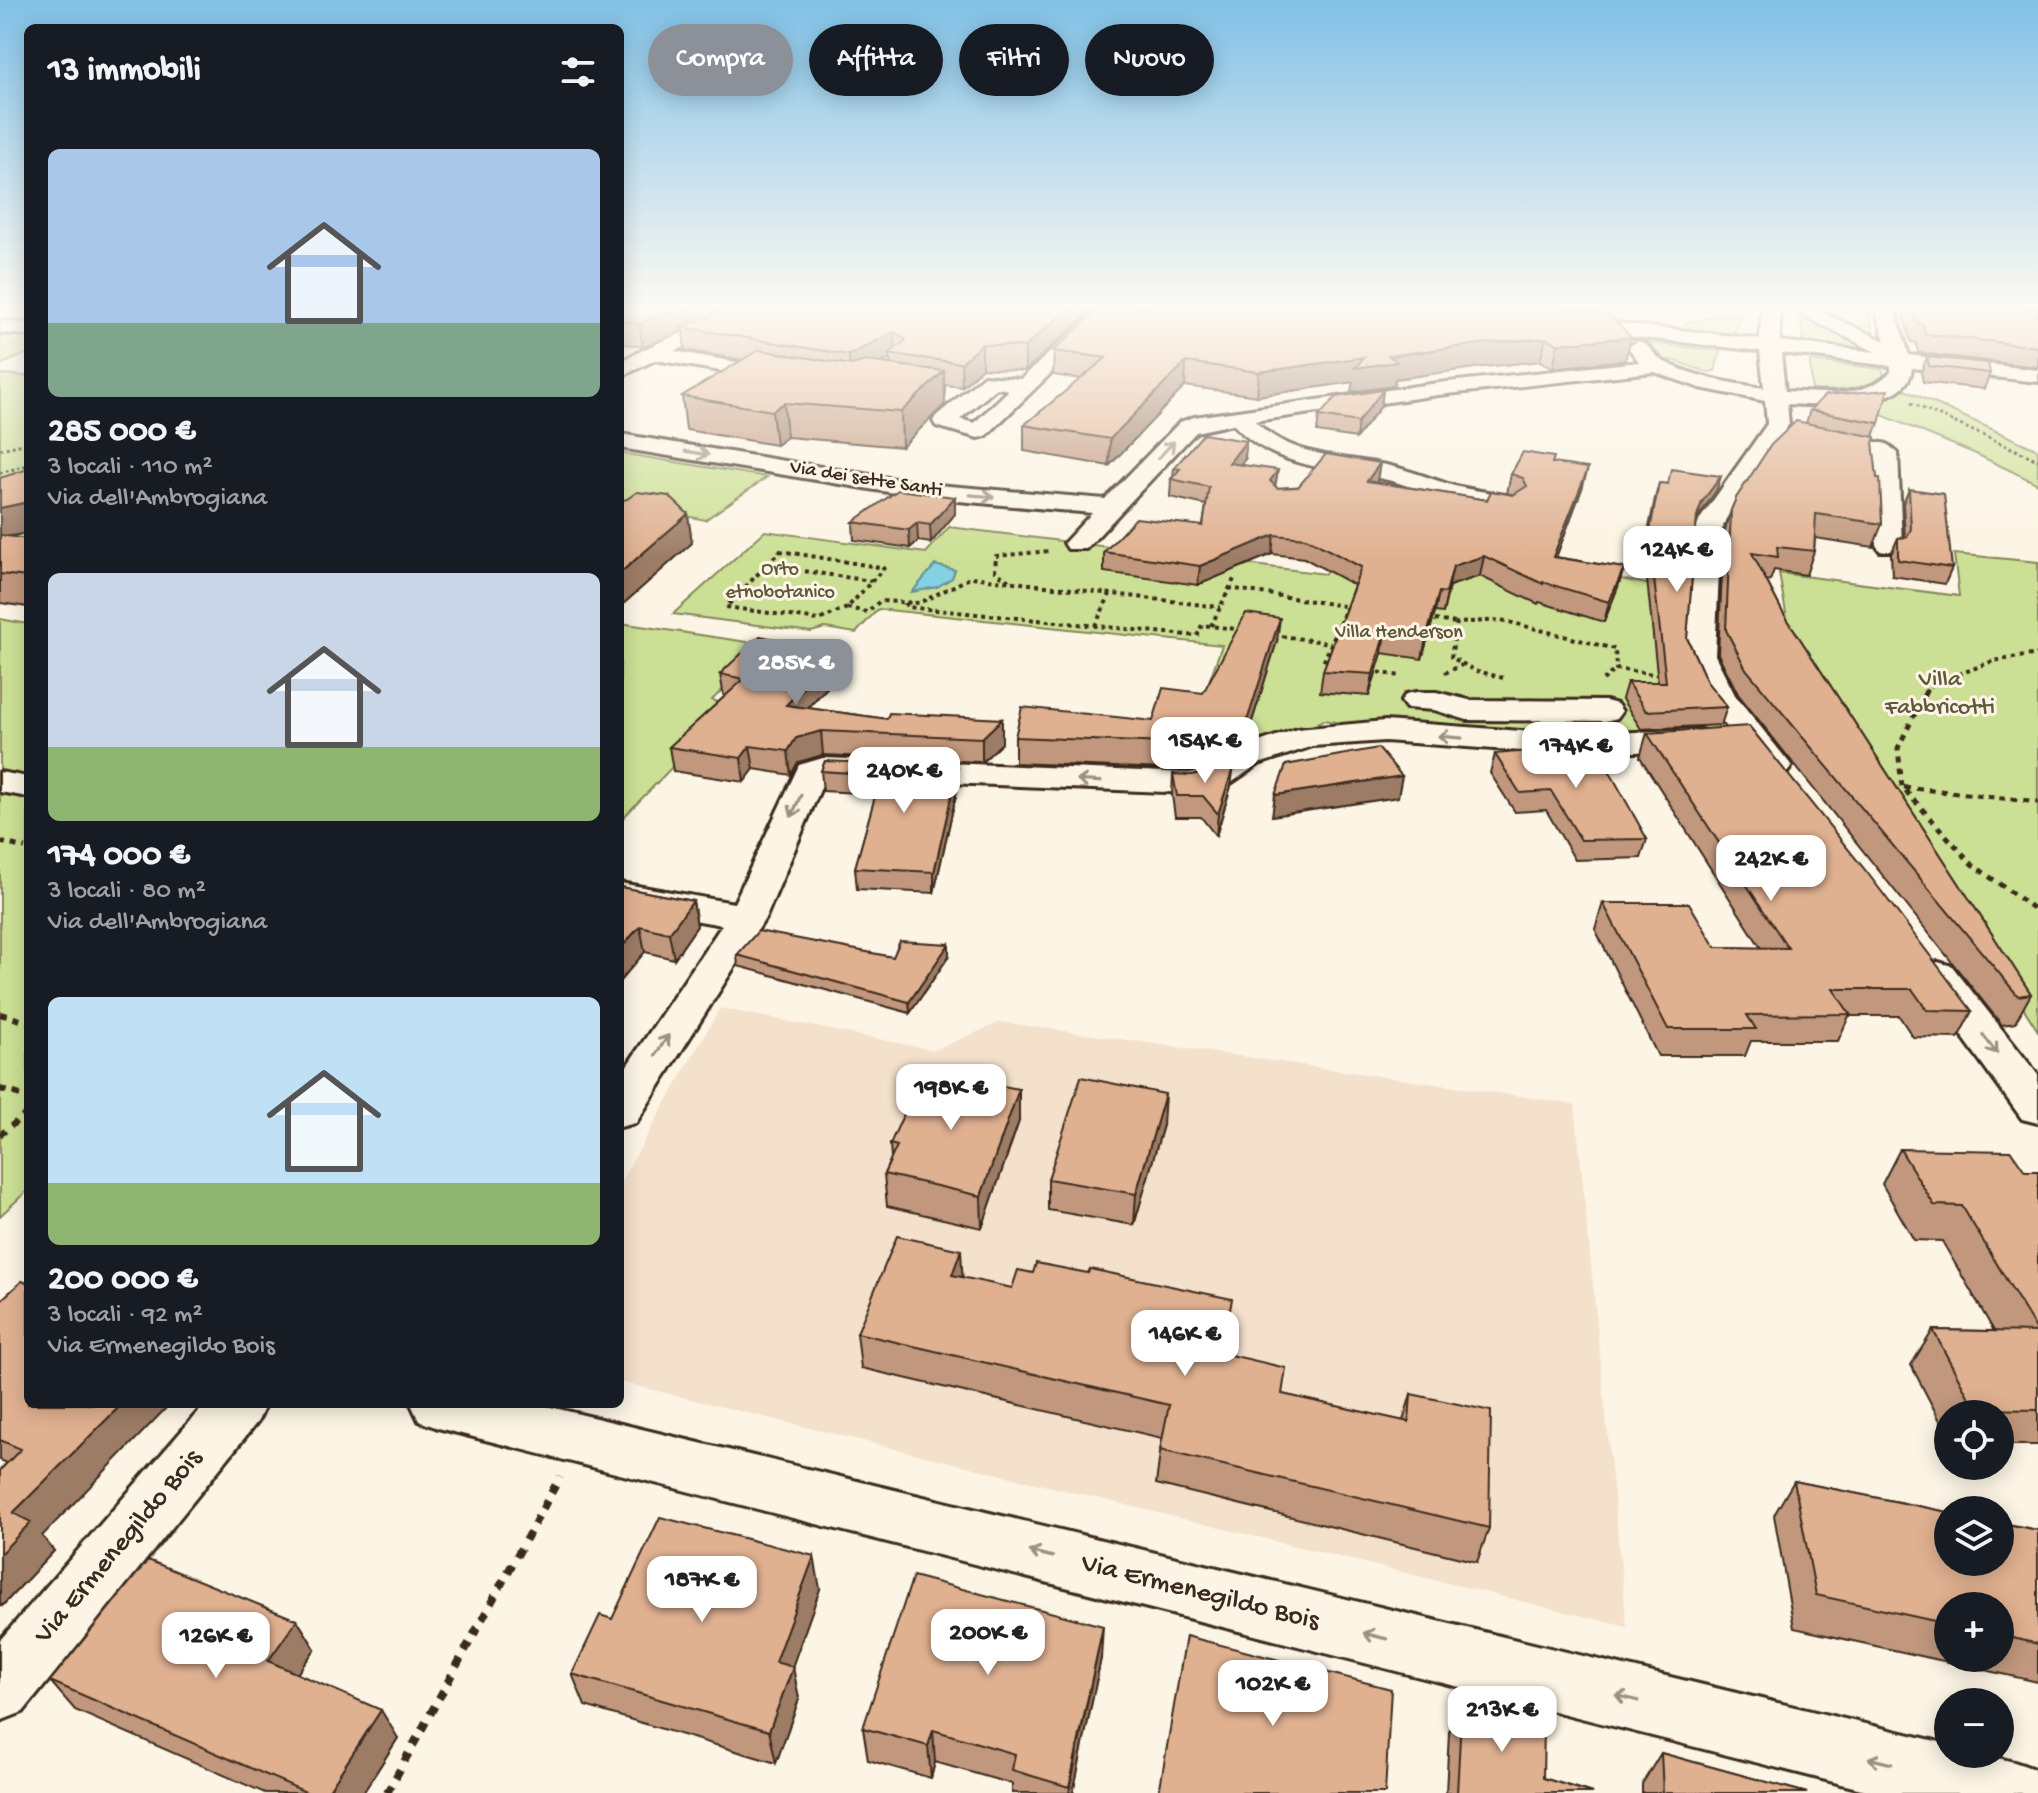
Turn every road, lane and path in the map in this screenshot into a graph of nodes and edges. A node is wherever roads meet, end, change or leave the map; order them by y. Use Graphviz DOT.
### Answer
graph roads {
  1 [pos="979,392"];
  2 [pos="1020,392"];
  3 [pos="1418,392"];
  4 [pos="1750,392"];
  5 [pos="1775,392"];
  6 [pos="1880,392"];
  7 [pos="941,394"];
  8 [pos="1775,396"];
  9 [pos="972,398"];
  10 [pos="1238,416"];
  11 [pos="1776,429"];
  12 [pos="624,441"];
  13 [pos="24,444"];
  14 [pos="0,449"];
  15 [pos="2038,460"];
  16 [pos="871,463"];
  17 [pos="24,466"];
  18 [pos="802,470"];
  19 [pos="0,473"];
  20 [pos="1508,503"];
  21 [pos="1113,507"];
  22 [pos="1077,543"];
  23 [pos="1889,545"];
  24 [pos="797,570"];
  25 [pos="1235,577"];
  26 [pos="872,581"];
  27 [pos="1010,582"];
  28 [pos="1229,588"];
  29 [pos="1110,594"];
  30 [pos="905,603"];
  31 [pos="1220,607"];
  32 [pos="847,608"];
  33 [pos="1422,618"];
  34 [pos="1457,623"];
  35 [pos="1095,626"];
  36 [pos="1211,626"];
  37 [pos="1256,632"];
  38 [pos="1271,634"];
  39 [pos="1331,643"];
  40 [pos="2038,654"];
  41 [pos="1338,666"];
  42 [pos="1616,669"];
  43 [pos="1367,670"];
  44 [pos="1710,678"];
  45 [pos="1512,681"];
  46 [pos="1414,689"];
  47 [pos="1599,697"];
  48 [pos="1496,711"];
  49 [pos="1752,737"];
  50 [pos="1520,742"];
  51 [pos="0,782"];
  52 [pos="1789,785"];
  53 [pos="24,786"];
  54 [pos="1902,787"];
  55 [pos="2038,802"];
  56 [pos="0,842"];
  57 [pos="24,848"];
  58 [pos="624,896"];
  59 [pos="2038,912"];
  60 [pos="747,917"];
  61 [pos="1918,949"];
  62 [pos="0,1014"];
  63 [pos="24,1021"];
  64 [pos="0,1089"];
  65 [pos="24,1096"];
  66 [pos="624,1105"];
  67 [pos="2038,1107"];
  68 [pos="24,1115"];
  69 [pos="0,1135"];
  70 [pos="236,1408"];
  71 [pos="453,1408"];
  72 [pos="579,1441"];
  73 [pos="0,1689"];
  74 [pos="387,1793"];
  75 [pos="2010,1793"];
  1 -- 9 [label="street"];
  2 -- 9 [label="street"];
  3 -- 10 [label="street"];
  4 -- 8 [label="street"];
  5 -- 8 [label="street"];
  6 -- 8 [label="street"];
  6 -- 15 [label="path"];
  7 -- 9 [label="street"];
  8 -- 11 [label="street"];
  10 -- 20 [label="street"];
  21 -- 10 [label="street, one-way"];
  11 -- 23 [label="street"];
  11 -- 44 [label="street"];
  12 -- 18 [label="street, Via dei sette Santi, one-way"];
  13 -- 14 [label="path"];
  16 -- 18 [label="street"];
  17 -- 19 [label="path"];
  18 -- 21 [label="street, Via dei sette Santi, one-way"];
  21 -- 22 [label="street"];
  22 -- 27 [label="path"];
  24 -- 26 [label="path"];
  25 -- 28 [label="path"];
  26 -- 32 [label="path"];
  26 -- 32 [label="path"];
  27 -- 29 [label="path"];
  27 -- 30 [label="path"];
  28 -- 31 [label="path"];
  28 -- 39 [label="path"];
  29 -- 31 [label="path"];
  29 -- 35 [label="path"];
  30 -- 32 [label="path"];
  30 -- 35 [label="path"];
  31 -- 36 [label="path"];
  33 -- 34 [label="path"];
  34 -- 42 [label="path"];
  34 -- 45 [label="path"];
  35 -- 36 [label="path"];
  36 -- 37 [label="path"];
  38 -- 39 [label="path"];
  39 -- 41 [label="path"];
  40 -- 54 [label="path"];
  42 -- 44 [label="path"];
  42 -- 47 [label="path"];
  43 -- 46 [label="path"];
  44 -- 49 [label="street"];
  46 -- 48 [label="street"];
  47 -- 48 [label="street"];
  48 -- 50 [label="street"];
  49 -- 50 [label="street"];
  49 -- 52 [label="street"];
  50 -- 60 [label="street, one-way"];
  51 -- 53 [label="street"];
  54 -- 55 [label="path"];
  54 -- 59 [label="path"];
  56 -- 57 [label="path"];
  58 -- 60 [label="street"];
  66 -- 60 [label="street, one-way"];
  61 -- 67 [label="street, one-way"];
  62 -- 63 [label="path"];
  64 -- 65 [label="path"];
  68 -- 69 [label="path"];
  70 -- 73 [label="street, Via Ermenegildo Bois"];
  71 -- 72 [label="street, Via Ermenegildo Bois"];
  72 -- 74 [label="path"];
  75 -- 72 [label="street, Via Ermenegildo Bois, one-way"];
}
